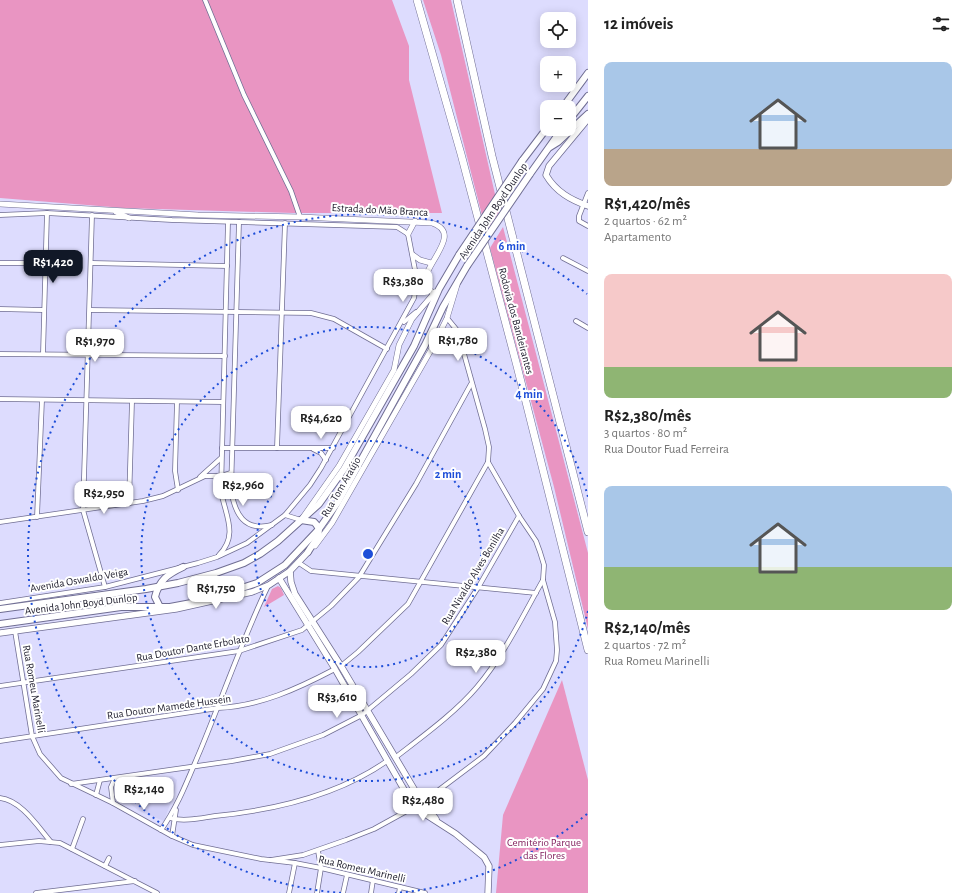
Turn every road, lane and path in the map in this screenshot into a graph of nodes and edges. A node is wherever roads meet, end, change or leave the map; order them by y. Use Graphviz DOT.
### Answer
graph roads {
  1 [pos="205,0"];
  2 [pos="417,0"];
  3 [pos="457,0"];
  4 [pos="588,73"];
  5 [pos="588,96"];
  6 [pos="568,100"];
  7 [pos="576,111"];
  8 [pos="588,114"];
  9 [pos="588,119"];
  10 [pos="541,136"];
  11 [pos="557,136"];
  12 [pos="548,148"];
  13 [pos="588,193"];
  14 [pos="0,204"];
  15 [pos="587,205"];
  16 [pos="109,210"];
  17 [pos="47,213"];
  18 [pos="0,214"];
  19 [pos="92,215"];
  20 [pos="300,217"];
  21 [pos="129,218"];
  22 [pos="415,221"];
  23 [pos="228,222"];
  24 [pos="239,222"];
  25 [pos="285,223"];
  26 [pos="588,226"];
  27 [pos="408,234"];
  28 [pos="413,255"];
  29 [pos="563,258"];
  30 [pos="0,263"];
  31 [pos="46,263"];
  32 [pos="92,263"];
  33 [pos="431,263"];
  34 [pos="227,266"];
  35 [pos="588,271"];
  36 [pos="459,279"];
  37 [pos="439,289"];
  38 [pos="433,293"];
  39 [pos="0,309"];
  40 [pos="43,310"];
  41 [pos="90,310"];
  42 [pos="225,312"];
  43 [pos="236,312"];
  44 [pos="282,312"];
  45 [pos="416,312"];
  46 [pos="447,318"];
  47 [pos="576,321"];
  48 [pos="401,325"];
  49 [pos="588,328"];
  50 [pos="439,334"];
  51 [pos="459,336"];
  52 [pos="387,349"];
  53 [pos="0,354"];
  54 [pos="43,354"];
  55 [pos="88,355"];
  56 [pos="225,356"];
  57 [pos="471,384"];
  58 [pos="0,399"];
  59 [pos="42,400"];
  60 [pos="87,400"];
  61 [pos="132,401"];
  62 [pos="177,402"];
  63 [pos="223,402"];
  64 [pos="222,448"];
  65 [pos="233,448"];
  66 [pos="277,448"];
  67 [pos="309,448"];
  68 [pos="333,448"];
  69 [pos="222,457"];
  70 [pos="326,460"];
  71 [pos="488,462"];
  72 [pos="231,473"];
  73 [pos="221,476"];
  74 [pos="198,479"];
  75 [pos="178,490"];
  76 [pos="129,503"];
  77 [pos="83,510"];
  78 [pos="285,515"];
  79 [pos="519,516"];
  80 [pos="38,517"];
  81 [pos="300,520"];
  82 [pos="0,522"];
  83 [pos="274,524"];
  84 [pos="319,529"];
  85 [pos="588,532"];
  86 [pos="308,552"];
  87 [pos="218,557"];
  88 [pos="299,563"];
  89 [pos="183,567"];
  90 [pos="290,571"];
  91 [pos="360,577"];
  92 [pos="279,578"];
  93 [pos="543,580"];
  94 [pos="422,582"];
  95 [pos="269,585"];
  96 [pos="479,586"];
  97 [pos="105,587"];
  98 [pos="158,587"];
  99 [pos="536,593"];
  100 [pos="211,600"];
  101 [pos="0,603"];
  102 [pos="160,607"];
  103 [pos="173,608"];
  104 [pos="0,609"];
  105 [pos="313,621"];
  106 [pos="0,624"];
  107 [pos="307,627"];
  108 [pos="15,631"];
  109 [pos="0,634"];
  110 [pos="588,650"];
  111 [pos="239,651"];
  112 [pos="341,666"];
  113 [pos="334,669"];
  114 [pos="23,683"];
  115 [pos="0,686"];
  116 [pos="218,708"];
  117 [pos="368,711"];
  118 [pos="362,715"];
  119 [pos="32,736"];
  120 [pos="0,741"];
  121 [pos="396,757"];
  122 [pos="387,761"];
  123 [pos="193,766"];
  124 [pos="115,778"];
  125 [pos="100,780"];
  126 [pos="71,784"];
  127 [pos="96,795"];
  128 [pos="0,798"];
  129 [pos="423,802"];
  130 [pos="113,803"];
  131 [pos="414,807"];
  132 [pos="176,808"];
  133 [pos="170,818"];
  134 [pos="83,819"];
  135 [pos="175,819"];
  136 [pos="440,824"];
  137 [pos="161,830"];
  138 [pos="172,836"];
  139 [pos="51,842"];
  140 [pos="0,845"];
  141 [pos="72,848"];
  142 [pos="318,851"];
  143 [pos="303,855"];
  144 [pos="109,858"];
  145 [pos="270,860"];
  146 [pos="295,863"];
  147 [pos="105,866"];
  148 [pos="322,868"];
  149 [pos="347,875"];
  150 [pos="373,880"];
  151 [pos="135,881"];
  152 [pos="400,887"];
  153 [pos="65,892"];
  154 [pos="36,893"];
  155 [pos="157,893"];
  156 [pos="289,893"];
  157 [pos="317,893"];
  158 [pos="343,893"];
  159 [pos="371,893"];
  160 [pos="399,893"];
  161 [pos="425,893"];
  162 [pos="488,893"];
  1 -- 20 [label="street"];
  2 -- 110 [label="highway, Rodovia dos Bandeirantes"];
  3 -- 85 [label="highway, Rodovia dos Bandeirantes"];
  4 -- 6 [label="main road"];
  5 -- 7 [label="main road"];
  8 -- 12 [label="main road"];
  9 -- 15 [label="main road"];
  10 -- 37 [label="main road, Avenida John Boyd Dunlop, bridge"];
  11 -- 12 [label="main road, Avenida John Boyd Dunlop"];
  12 -- 36 [label="main road, Avenida John Boyd Dunlop, bridge"];
  13 -- 15 [label="street"];
  14 -- 16 [label="street, Estrada do Mão Branca"];
  15 -- 26 [label="street"];
  16 -- 20 [label="street, Estrada do Mão Branca"];
  16 -- 21 [label="street"];
  17 -- 18 [label="street"];
  17 -- 19 [label="street"];
  17 -- 31 [label="street"];
  19 -- 21 [label="street"];
  19 -- 32 [label="street"];
  20 -- 22 [label="street, Estrada do Mão Branca"];
  21 -- 23 [label="street"];
  22 -- 27 [label="street"];
  22 -- 33 [label="street, Estrada do Mão Branca"];
  23 -- 24 [label="street"];
  23 -- 34 [label="street"];
  24 -- 25 [label="street"];
  24 -- 43 [label="street"];
  25 -- 27 [label="street"];
  25 -- 44 [label="street"];
  27 -- 28 [label="street"];
  28 -- 33 [label="street"];
  28 -- 48 [label="street"];
  29 -- 35 [label="street"];
  30 -- 31 [label="street"];
  31 -- 40 [label="street"];
  32 -- 34 [label="street"];
  32 -- 41 [label="street"];
  33 -- 38 [label="street, Estrada do Mão Branca"];
  34 -- 42 [label="street"];
  36 -- 46 [label="street, Rua Tom Araújo"];
  36 -- 84 [label="main road, Avenida John Boyd Dunlop"];
  37 -- 38 [label="street"];
  37 -- 81 [label="main road, Avenida John Boyd Dunlop"];
  38 -- 45 [label="street"];
  39 -- 40 [label="street"];
  40 -- 54 [label="street"];
  41 -- 42 [label="street"];
  41 -- 55 [label="street"];
  42 -- 43 [label="street"];
  42 -- 56 [label="street"];
  43 -- 44 [label="street"];
  43 -- 65 [label="street"];
  44 -- 52 [label="street"];
  44 -- 66 [label="street"];
  45 -- 48 [label="street"];
  45 -- 81 [label="street"];
  46 -- 50 [label="street, Rua Tom Araújo"];
  46 -- 51 [label="street"];
  47 -- 49 [label="street"];
  48 -- 52 [label="street, Avenida Oswaldo Veiga"];
  50 -- 51 [label="street"];
  50 -- 86 [label="street, Rua Tom Araújo"];
  51 -- 57 [label="street"];
  52 -- 68 [label="street, Avenida Oswaldo Veiga"];
  53 -- 54 [label="street"];
  54 -- 55 [label="street"];
  55 -- 56 [label="street"];
  55 -- 60 [label="street"];
  56 -- 63 [label="street"];
  57 -- 71 [label="street"];
  57 -- 91 [label="street, Rua Doutor Dante Erbolato"];
  58 -- 59 [label="street"];
  59 -- 60 [label="street"];
  59 -- 80 [label="street"];
  60 -- 61 [label="street"];
  60 -- 77 [label="street"];
  61 -- 62 [label="street"];
  61 -- 76 [label="street"];
  62 -- 63 [label="street"];
  62 -- 75 [label="street"];
  63 -- 64 [label="street"];
  64 -- 65 [label="street"];
  64 -- 69 [label="street"];
  65 -- 66 [label="street"];
  65 -- 72 [label="street"];
  66 -- 67 [label="street"];
  67 -- 68 [label="street"];
  67 -- 70 [label="street"];
  68 -- 70 [label="street, Avenida Oswaldo Veiga"];
  69 -- 73 [label="street"];
  69 -- 74 [label="street"];
  70 -- 78 [label="street, Avenida Oswaldo Veiga"];
  71 -- 79 [label="street, Rua Romeu Marinelli"];
  71 -- 94 [label="street"];
  72 -- 73 [label="street"];
  72 -- 83 [label="street"];
  73 -- 74 [label="street"];
  73 -- 87 [label="street"];
  74 -- 75 [label="street"];
  75 -- 76 [label="street"];
  76 -- 77 [label="street"];
  77 -- 80 [label="street"];
  77 -- 97 [label="street"];
  78 -- 81 [label="street"];
  78 -- 83 [label="street, Avenida Oswaldo Veiga"];
  79 -- 93 [label="street, Rua Romeu Marinelli"];
  79 -- 96 [label="street, Rua Nivaldo Alves Bonilha"];
  80 -- 82 [label="street"];
  81 -- 84 [label="main road"];
  81 -- 98 [label="main road, Avenida John Boyd Dunlop"];
  83 -- 87 [label="street, Avenida Oswaldo Veiga"];
  84 -- 86 [label="main road"];
  84 -- 100 [label="main road, Avenida John Boyd Dunlop"];
  86 -- 88 [label="main road"];
  87 -- 89 [label="street, Avenida Oswaldo Veiga"];
  88 -- 90 [label="main road"];
  88 -- 91 [label="street"];
  89 -- 97 [label="street, Avenida Oswaldo Veiga"];
  89 -- 98 [label="main road"];
  90 -- 92 [label="main road"];
  90 -- 105 [label="main road"];
  91 -- 94 [label="street"];
  91 -- 105 [label="street, Rua Doutor Dante Erbolato"];
  92 -- 95 [label="main road"];
  92 -- 107 [label="main road"];
  93 -- 99 [label="street"];
  93 -- 129 [label="street, Rua Romeu Marinelli"];
  94 -- 96 [label="street"];
  94 -- 112 [label="street"];
  95 -- 100 [label="main road"];
  95 -- 111 [label="street"];
  96 -- 99 [label="street"];
  96 -- 117 [label="street, Rua Nivaldo Alves Bonilha"];
  97 -- 101 [label="street, Avenida Oswaldo Veiga"];
  98 -- 102 [label="main road"];
  98 -- 104 [label="main road, Avenida John Boyd Dunlop"];
  99 -- 121 [label="street"];
  100 -- 103 [label="main road, Avenida John Boyd Dunlop"];
  102 -- 103 [label="main road, Avenida John Boyd Dunlop"];
  102 -- 106 [label="main road, Avenida John Boyd Dunlop"];
  103 -- 108 [label="main road"];
  105 -- 107 [label="street, Rua Doutor Dante Erbolato"];
  105 -- 112 [label="main road"];
  107 -- 111 [label="street, Rua Doutor Dante Erbolato"];
  107 -- 113 [label="main road"];
  108 -- 109 [label="main road"];
  108 -- 114 [label="street, Rua Romeu Marinelli"];
  111 -- 114 [label="street, Rua Doutor Dante Erbolato"];
  111 -- 116 [label="street"];
  112 -- 117 [label="main road"];
  113 -- 116 [label="street, Rua Doutor Mamede Hussein"];
  113 -- 118 [label="main road"];
  114 -- 115 [label="street, Rua Doutor Dante Erbolato"];
  114 -- 119 [label="street, Rua Romeu Marinelli"];
  116 -- 119 [label="street, Rua Doutor Mamede Hussein"];
  116 -- 123 [label="street"];
  117 -- 118 [label="street, Rua Nivaldo Alves Bonilha"];
  117 -- 121 [label="main road"];
  118 -- 122 [label="main road"];
  118 -- 123 [label="street, Rua Nivaldo Alves Bonilha"];
  119 -- 120 [label="street, Rua Doutor Mamede Hussein"];
  119 -- 126 [label="street, Rua Romeu Marinelli"];
  121 -- 129 [label="main road"];
  122 -- 131 [label="main road"];
  122 -- 135 [label="street"];
  123 -- 124 [label="street, Rua Nivaldo Alves Bonilha"];
  123 -- 132 [label="street"];
  124 -- 125 [label="street, Rua Nivaldo Alves Bonilha"];
  124 -- 130 [label="street"];
  125 -- 126 [label="street, Rua Nivaldo Alves Bonilha"];
  125 -- 127 [label="street"];
  126 -- 127 [label="street, Rua Romeu Marinelli"];
  127 -- 130 [label="street, Rua Romeu Marinelli"];
  128 -- 139 [label="street"];
  129 -- 131 [label="street, Rua Romeu Marinelli"];
  129 -- 136 [label="main road"];
  130 -- 137 [label="street, Rua Romeu Marinelli"];
  131 -- 136 [label="main road"];
  131 -- 142 [label="street, Rua Romeu Marinelli"];
  132 -- 133 [label="street"];
  132 -- 135 [label="street"];
  133 -- 135 [label="street"];
  133 -- 137 [label="street"];
  134 -- 141 [label="street"];
  135 -- 138 [label="street"];
  136 -- 162 [label="main road"];
  137 -- 138 [label="street, Rua Romeu Marinelli"];
  138 -- 145 [label="street, Rua Romeu Marinelli"];
  139 -- 140 [label="street"];
  139 -- 141 [label="street"];
  141 -- 147 [label="street"];
  142 -- 143 [label="street, Rua Romeu Marinelli"];
  142 -- 148 [label="street"];
  143 -- 145 [label="street, Rua Romeu Marinelli"];
  143 -- 146 [label="street, Rua Romeu Marinelli"];
  144 -- 147 [label="street"];
  145 -- 146 [label="street, Rua Romeu Marinelli"];
  146 -- 148 [label="street, Rua Romeu Marinelli"];
  146 -- 156 [label="street"];
  147 -- 151 [label="street"];
  148 -- 149 [label="street, Rua Romeu Marinelli"];
  148 -- 157 [label="street"];
  149 -- 150 [label="street, Rua Romeu Marinelli"];
  149 -- 158 [label="street"];
  150 -- 152 [label="street, Rua Romeu Marinelli"];
  150 -- 159 [label="street"];
  151 -- 153 [label="street"];
  151 -- 155 [label="street"];
  152 -- 160 [label="street"];
  152 -- 161 [label="street, Rua Romeu Marinelli"];
  153 -- 154 [label="street"];
}
